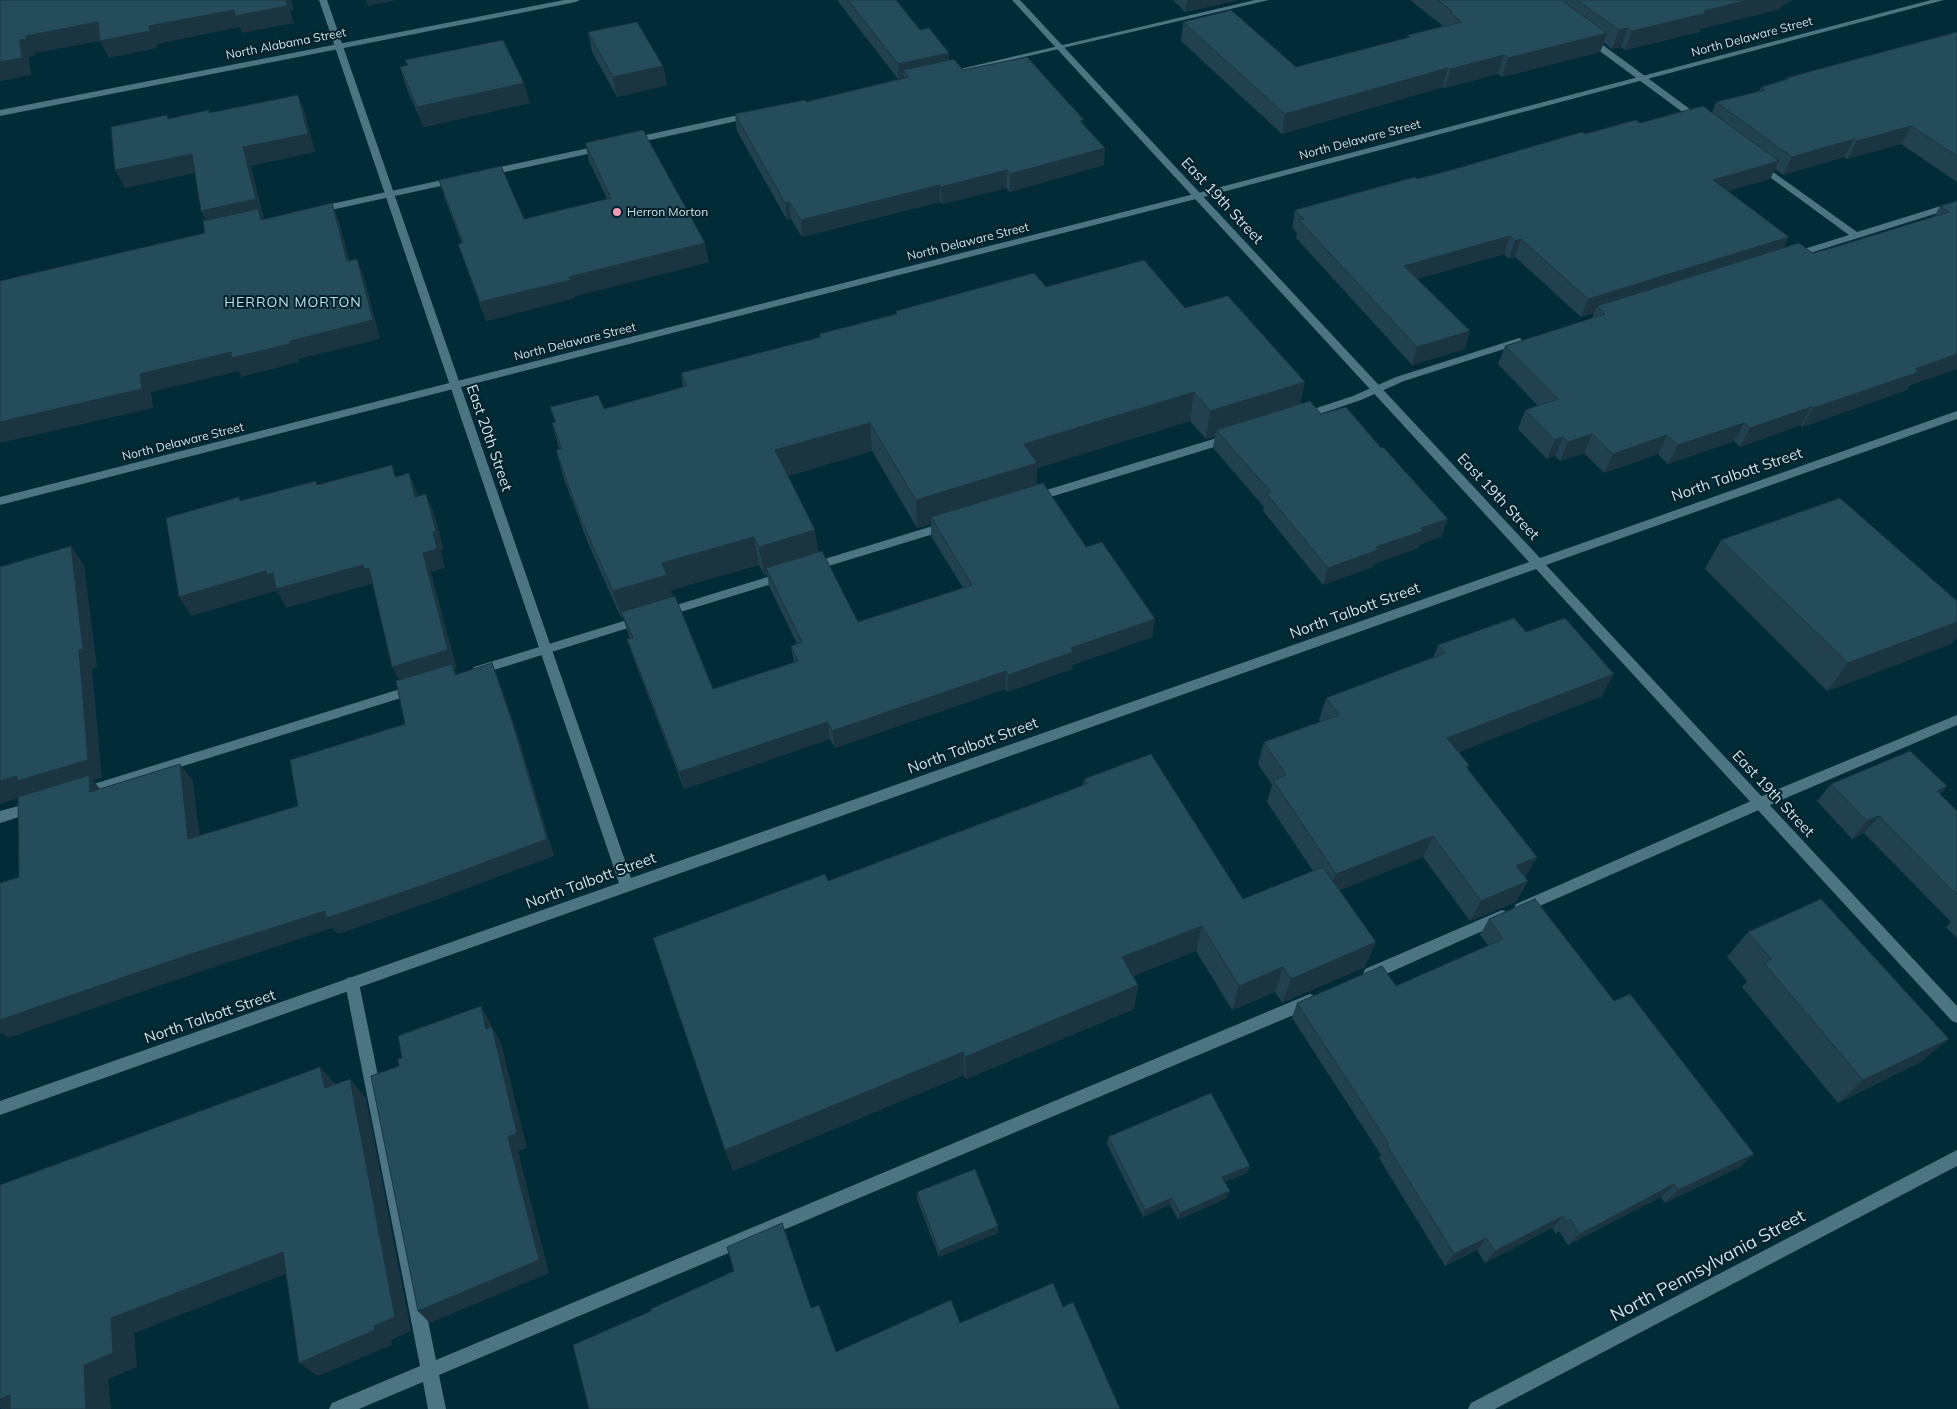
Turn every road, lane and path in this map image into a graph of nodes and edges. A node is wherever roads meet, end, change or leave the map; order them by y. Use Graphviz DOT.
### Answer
graph roads {
  1 [pos="323,0"];
  2 [pos="576,0"];
  3 [pos="1016,0"];
  4 [pos="1265,0"];
  5 [pos="1940,0"];
  6 [pos="1583,34"];
  7 [pos="339,47"];
  8 [pos="1060,48"];
  9 [pos="934,76"];
  10 [pos="1643,79"];
  11 [pos="0,113"];
  12 [pos="760,114"];
  13 [pos="1705,125"];
  14 [pos="623,143"];
  15 [pos="613,146"];
  16 [pos="1751,158"];
  17 [pos="476,175"];
  18 [pos="467,177"];
  19 [pos="389,194"];
  20 [pos="1197,196"];
  21 [pos="1957,204"];
  22 [pos="311,212"];
  23 [pos="1856,236"];
  24 [pos="1780,259"];
  25 [pos="1533,337"];
  26 [pos="454,386"];
  27 [pos="1377,388"];
  28 [pos="1957,415"];
  29 [pos="1291,419"];
  30 [pos="1244,434"];
  31 [pos="0,501"];
  32 [pos="1026,501"];
  33 [pos="959,522"];
  34 [pos="1538,563"];
  35 [pos="546,649"];
  36 [pos="464,674"];
  37 [pos="426,686"];
  38 [pos="1957,720"];
  39 [pos="76,794"];
  40 [pos="47,803"];
  41 [pos="1761,804"];
  42 [pos="0,818"];
  43 [pos="627,886"];
  44 [pos="1356,980"];
  45 [pos="352,983"];
  46 [pos="1320,996"];
  47 [pos="1957,1016"];
  48 [pos="0,1108"];
  49 [pos="1957,1158"];
  50 [pos="429,1370"];
  51 [pos="338,1409"];
  52 [pos="437,1409"];
  53 [pos="1477,1409"];
  1 -- 7 [label="street, East 20th Street"];
  2 -- 7 [label="street, North Alabama Street"];
  3 -- 8 [label="street, East 19th Street"];
  4 -- 8 [label="street"];
  5 -- 10 [label="street, North Delaware Street"];
  6 -- 10 [label="street"];
  7 -- 11 [label="street, North Alabama Street"];
  7 -- 19 [label="street, East 20th Street"];
  8 -- 9 [label="street"];
  8 -- 20 [label="street, East 19th Street"];
  10 -- 13 [label="street"];
  10 -- 20 [label="street, North Delaware Street"];
  12 -- 14 [label="street"];
  15 -- 17 [label="street"];
  16 -- 23 [label="street"];
  18 -- 19 [label="street"];
  19 -- 22 [label="street"];
  19 -- 26 [label="street, East 20th Street"];
  20 -- 26 [label="street, North Delaware Street"];
  20 -- 27 [label="street, East 19th Street"];
  21 -- 23 [label="street"];
  23 -- 24 [label="street"];
  25 -- 27 [label="street"];
  26 -- 31 [label="street, North Delaware Street"];
  26 -- 35 [label="street, East 20th Street"];
  27 -- 29 [label="street"];
  27 -- 34 [label="street, East 19th Street"];
  28 -- 34 [label="street, North Talbott Street"];
  30 -- 32 [label="street"];
  33 -- 35 [label="street"];
  34 -- 41 [label="street, East 19th Street"];
  34 -- 43 [label="street, North Talbott Street"];
  35 -- 36 [label="street"];
  35 -- 43 [label="street, East 20th Street"];
  37 -- 39 [label="street"];
  38 -- 41 [label="street"];
  40 -- 42 [label="street"];
  41 -- 44 [label="street"];
  41 -- 47 [label="street, East 19th Street"];
  43 -- 45 [label="street, North Talbott Street"];
  45 -- 48 [label="street, North Talbott Street"];
  45 -- 50 [label="street"];
  46 -- 50 [label="street"];
  49 -- 53 [label="street, North Pennsylvania Street"];
  50 -- 51 [label="street"];
  50 -- 52 [label="street"];
}
